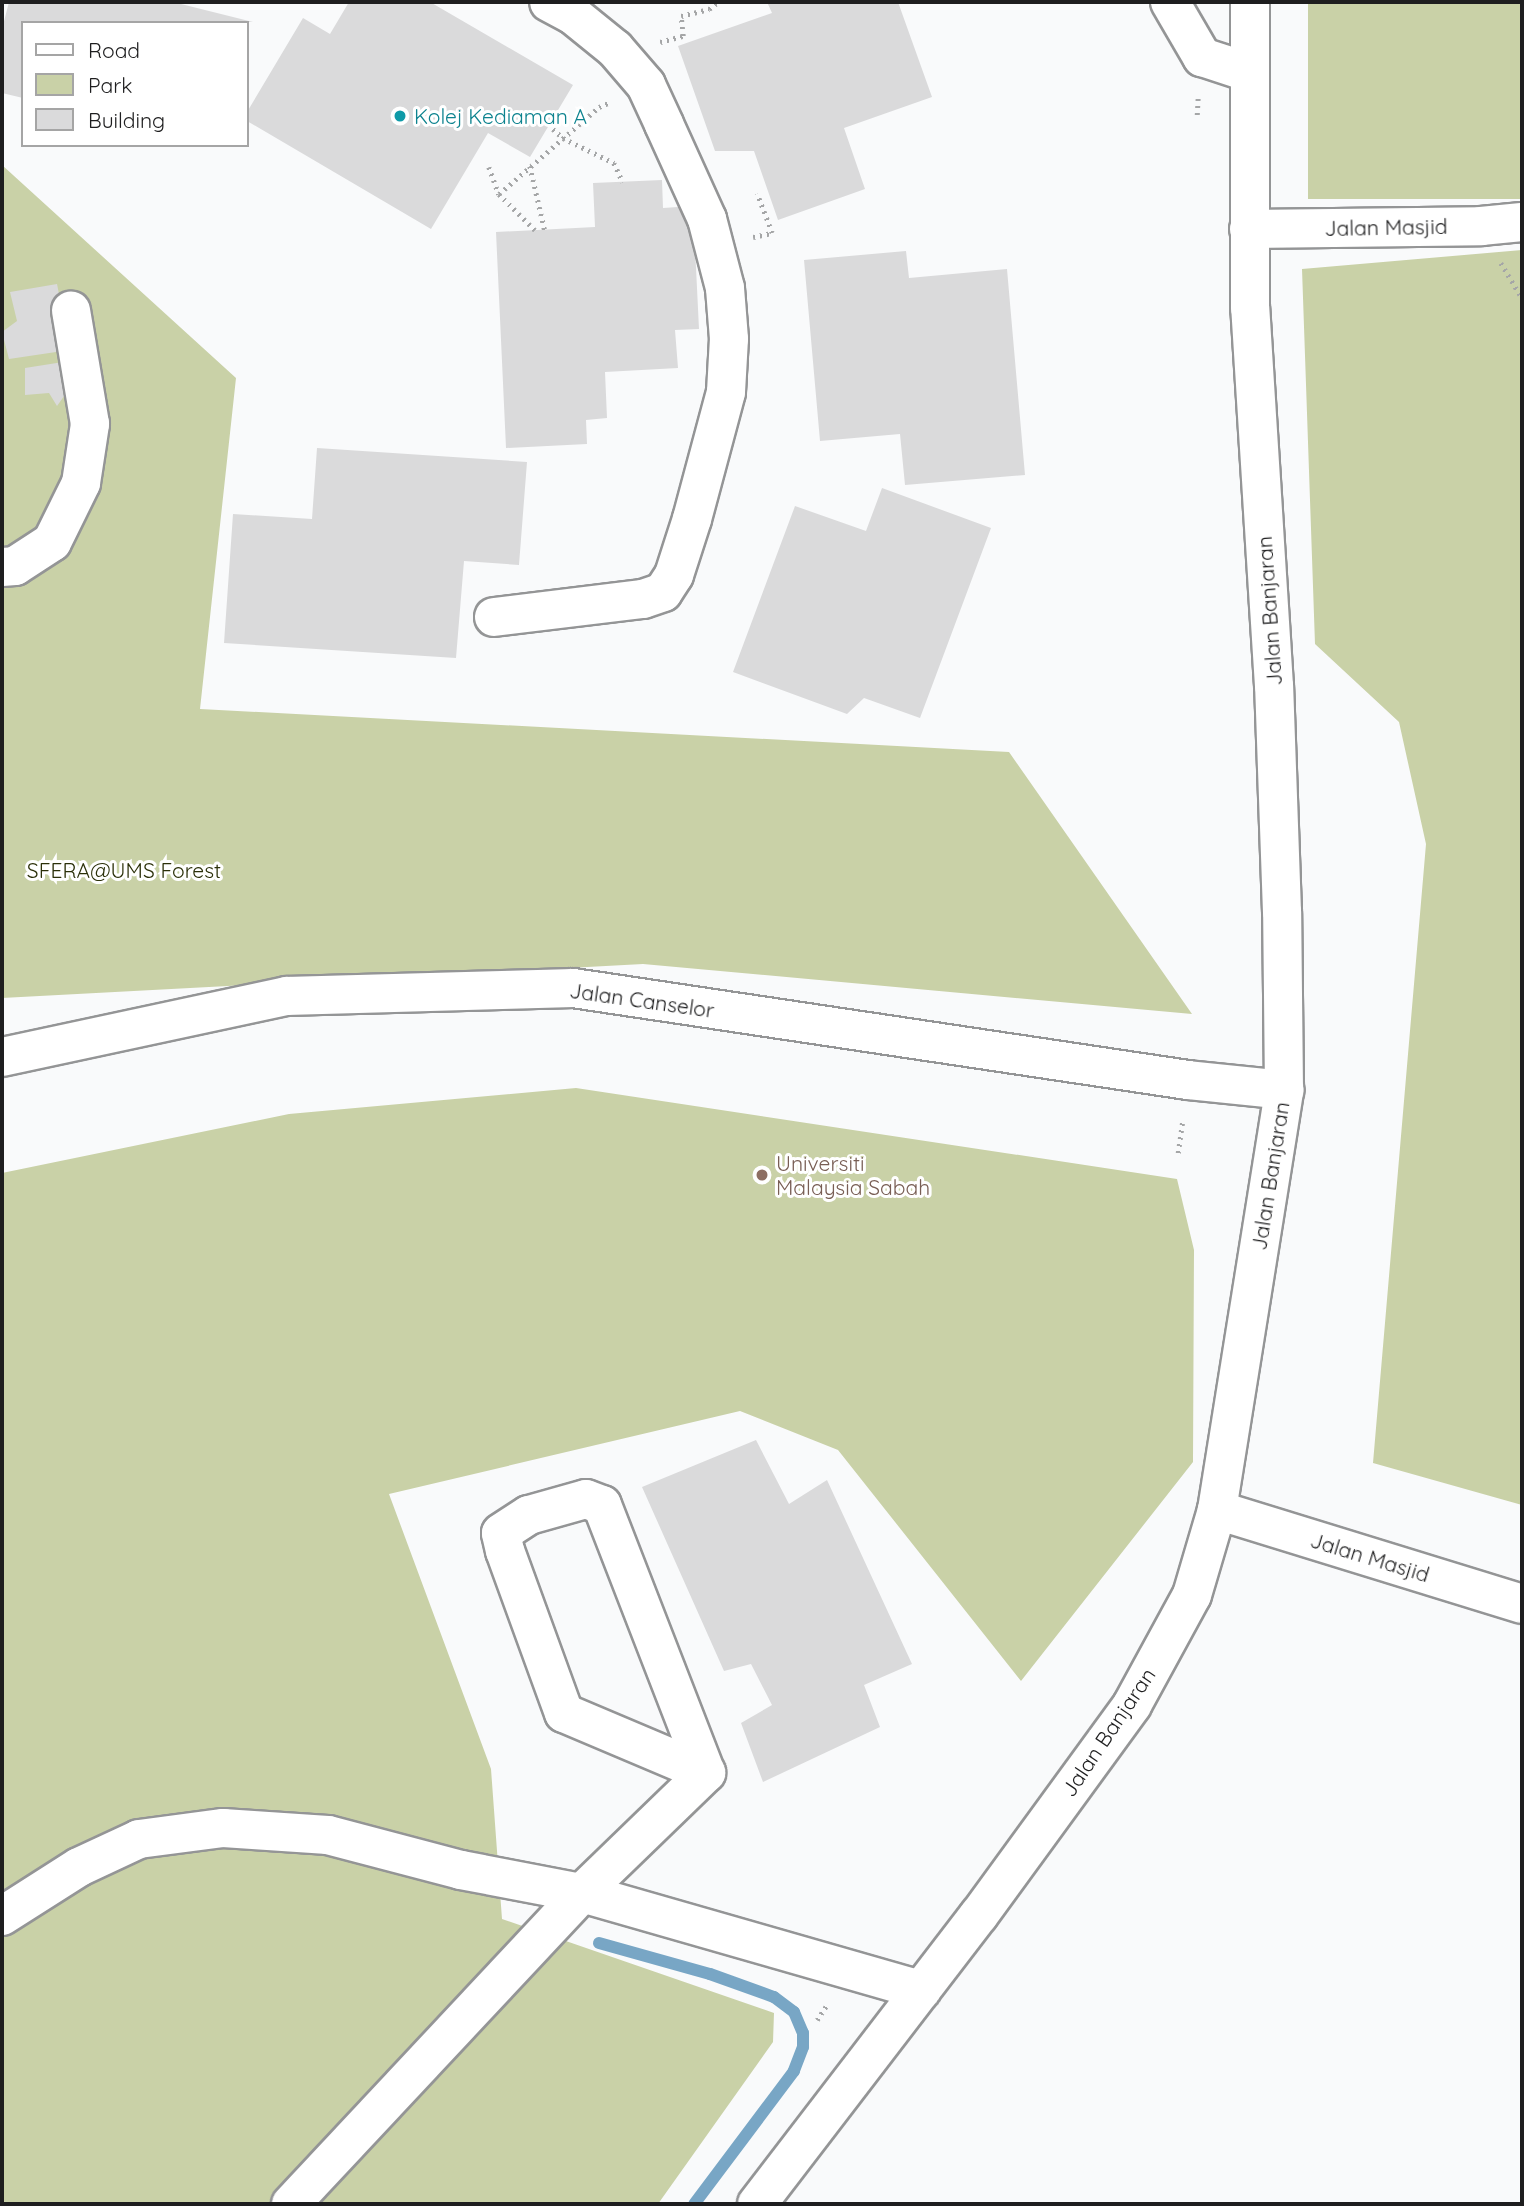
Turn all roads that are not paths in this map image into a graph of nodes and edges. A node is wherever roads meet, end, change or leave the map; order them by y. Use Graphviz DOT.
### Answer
graph roads {
  1 [pos="549,2"];
  2 [pos="1170,2"];
  3 [pos="1251,2"];
  4 [pos="1248,72"];
  5 [pos="1522,222"];
  6 [pos="1249,229"];
  7 [pos="71,311"];
  8 [pos="2,567"];
  9 [pos="494,617"];
  10 [pos="2,1056"];
  11 [pos="1284,1090"];
  12 [pos="1217,1510"];
  13 [pos="1522,1604"];
  14 [pos="706,1773"];
  15 [pos="582,1893"];
  16 [pos="2,1916"];
  17 [pos="921,1990"];
  18 [pos="291,2204"];
  19 [pos="757,2204"];
  1 -- 9 [label="street"];
  2 -- 4 [label="street"];
  3 -- 4 [label="street, Jalan Banjaran"];
  4 -- 6 [label="street, Jalan Banjaran"];
  5 -- 6 [label="street, Jalan Masjid"];
  6 -- 11 [label="street, Jalan Banjaran"];
  7 -- 8 [label="street"];
  10 -- 11 [label="street, Jalan Canselor"];
  11 -- 12 [label="street, Jalan Banjaran"];
  12 -- 13 [label="street, Jalan Masjid"];
  12 -- 17 [label="street, Jalan Banjaran"];
  14 -- 14 [label="street"];
  14 -- 15 [label="street"];
  15 -- 16 [label="street"];
  15 -- 17 [label="street"];
  15 -- 18 [label="street"];
  17 -- 19 [label="street, Jalan Banjaran"];
}
